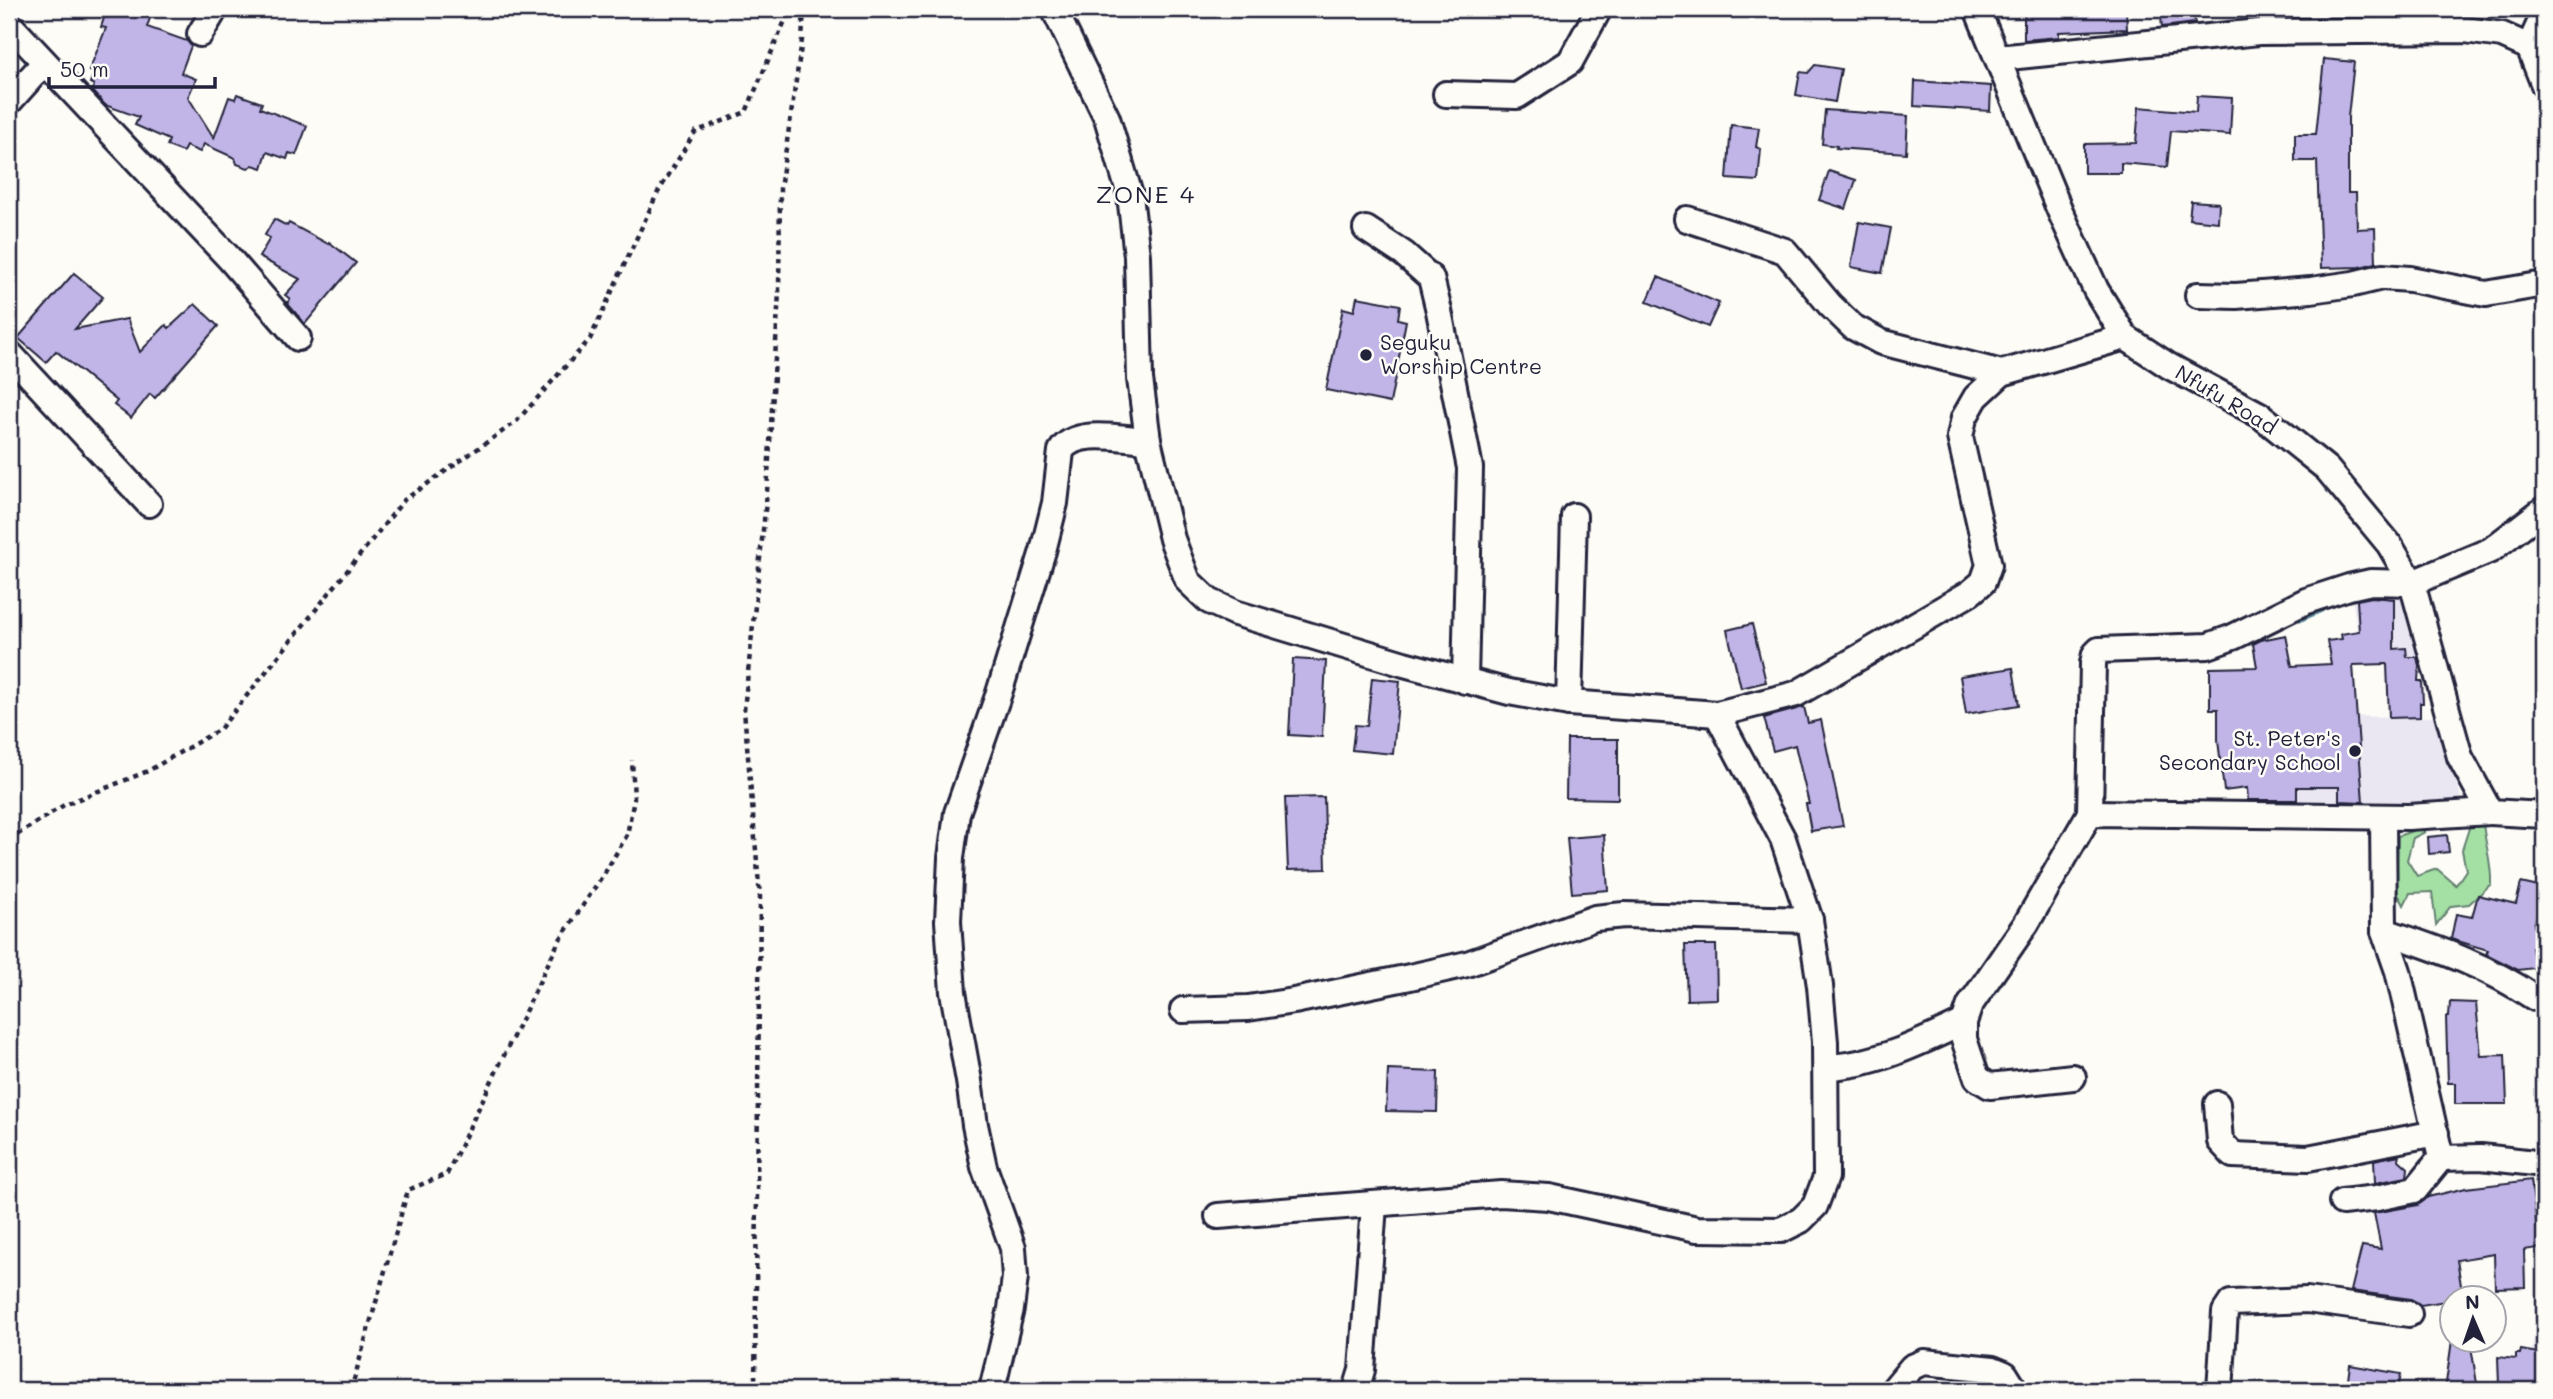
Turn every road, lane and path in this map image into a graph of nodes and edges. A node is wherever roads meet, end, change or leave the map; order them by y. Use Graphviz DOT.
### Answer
graph roads {
  1 [pos="215,9"];
  2 [pos="790,9"];
  3 [pos="804,9"];
  4 [pos="1054,9"];
  5 [pos="1599,9"];
  6 [pos="1978,9"];
  7 [pos="2544,14"];
  8 [pos="9,24"];
  9 [pos="200,34"];
  10 [pos="2529,47"];
  11 [pos="1998,58"];
  12 [pos="44,63"];
  13 [pos="2544,85"];
  14 [pos="1446,94"];
  15 [pos="9,102"];
  16 [pos="1687,219"];
  17 [pos="1366,229"];
  18 [pos="2544,284"];
  19 [pos="2197,295"];
  20 [pos="2125,337"];
  21 [pos="298,338"];
  22 [pos="9,353"];
  23 [pos="2002,373"];
  24 [pos="1148,440"];
  25 [pos="149,504"];
  26 [pos="2544,509"];
  27 [pos="1574,516"];
  28 [pos="2412,583"];
  29 [pos="1465,681"];
  30 [pos="1569,703"];
  31 [pos="1717,714"];
  32 [pos="632,760"];
  33 [pos="2090,813"];
  34 [pos="2490,813"];
  35 [pos="2544,815"];
  36 [pos="2383,817"];
  37 [pos="9,840"];
  38 [pos="1810,920"];
  39 [pos="2384,931"];
  40 [pos="2535,998"];
  41 [pos="1183,1010"];
  42 [pos="1964,1022"];
  43 [pos="1826,1066"];
  44 [pos="2073,1077"];
  45 [pos="2217,1104"];
  46 [pos="2436,1133"];
  47 [pos="2441,1158"];
  48 [pos="2544,1164"];
  49 [pos="2342,1202"];
  50 [pos="1374,1205"];
  51 [pos="1217,1216"];
  52 [pos="2409,1314"];
  53 [pos="351,1390"];
  54 [pos="755,1390"];
  55 [pos="992,1390"];
  56 [pos="1356,1390"];
  57 [pos="1893,1390"];
  58 [pos="2015,1390"];
  59 [pos="2220,1390"];
  1 -- 9 [label="street"];
  2 -- 37 [label="path"];
  3 -- 54 [label="path"];
  4 -- 24 [label="street"];
  5 -- 14 [label="street"];
  6 -- 11 [label="street, Nfufu Road"];
  7 -- 10 [label="street"];
  8 -- 12 [label="street"];
  10 -- 11 [label="street"];
  10 -- 13 [label="street"];
  11 -- 20 [label="street, Nfufu Road"];
  12 -- 15 [label="street"];
  12 -- 21 [label="street"];
  16 -- 23 [label="street"];
  17 -- 29 [label="street"];
  18 -- 19 [label="street"];
  20 -- 23 [label="street"];
  20 -- 28 [label="street, Nfufu Road"];
  22 -- 25 [label="street"];
  23 -- 31 [label="street"];
  24 -- 29 [label="street"];
  24 -- 55 [label="street"];
  26 -- 28 [label="street"];
  27 -- 30 [label="street"];
  28 -- 33 [label="street"];
  28 -- 34 [label="street, Nfufu Road"];
  29 -- 30 [label="street"];
  30 -- 31 [label="street"];
  31 -- 38 [label="street"];
  32 -- 53 [label="path"];
  33 -- 36 [label="street"];
  33 -- 42 [label="street"];
  34 -- 35 [label="street"];
  34 -- 36 [label="street"];
  36 -- 39 [label="street"];
  38 -- 41 [label="street"];
  38 -- 43 [label="street"];
  39 -- 40 [label="street"];
  39 -- 46 [label="street"];
  42 -- 43 [label="street"];
  42 -- 44 [label="street"];
  43 -- 50 [label="street"];
  45 -- 46 [label="street"];
  46 -- 47 [label="street"];
  47 -- 48 [label="street"];
  47 -- 49 [label="street"];
  50 -- 51 [label="street"];
  50 -- 56 [label="street"];
  52 -- 59 [label="street"];
  57 -- 58 [label="street"];
}
